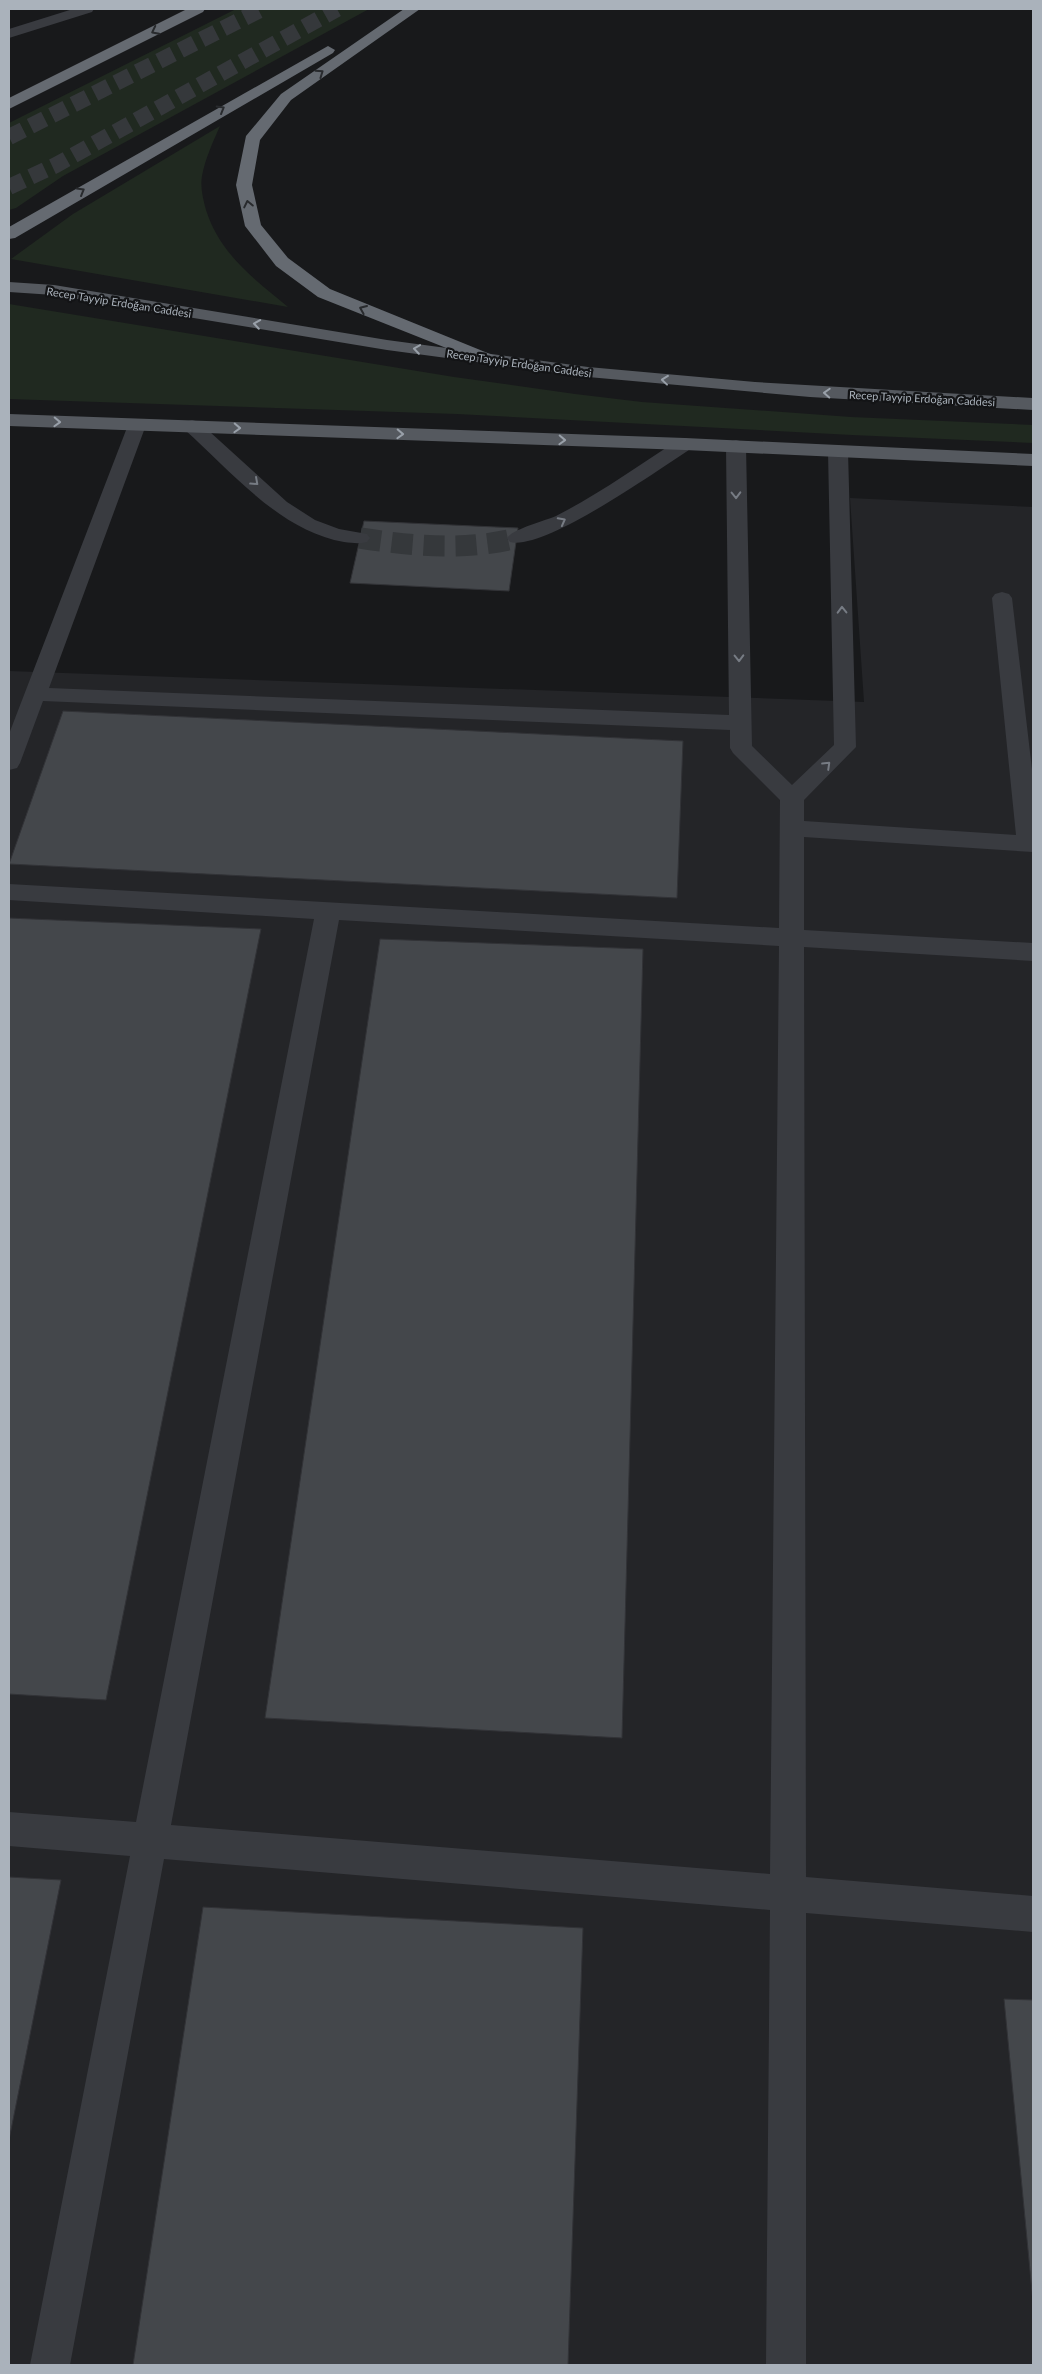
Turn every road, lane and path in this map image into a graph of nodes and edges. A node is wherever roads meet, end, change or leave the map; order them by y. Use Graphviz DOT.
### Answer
graph roads {
  1 [pos="87,9"];
  2 [pos="198,9"];
  3 [pos="406,9"];
  4 [pos="413,9"];
  5 [pos="9,34"];
  6 [pos="73,72"];
  7 [pos="9,95"];
  8 [pos="9,104"];
  9 [pos="55,206"];
  10 [pos="9,219"];
  11 [pos="9,234"];
  12 [pos="9,287"];
  13 [pos="489,360"];
  14 [pos="1033,404"];
  15 [pos="9,420"];
  16 [pos="137,424"];
  17 [pos="192,426"];
  18 [pos="685,444"];
  19 [pos="736,446"];
  20 [pos="838,451"];
  21 [pos="1033,460"];
  22 [pos="360,538"];
  23 [pos="517,538"];
  24 [pos="1002,598"];
  25 [pos="35,694"];
  26 [pos="740,723"];
  27 [pos="9,763"];
  28 [pos="792,813"];
  29 [pos="1031,844"];
  30 [pos="9,892"];
  31 [pos="328,911"];
  32 [pos="791,938"];
  33 [pos="1033,952"];
  34 [pos="9,1829"];
  35 [pos="150,1840"];
  36 [pos="787,1894"];
  37 [pos="1033,1914"];
  38 [pos="50,2365"];
  39 [pos="786,2365"];
  1 -- 5 [label="street"];
  2 -- 6 [label="highway, one-way"];
  9 -- 3 [label="highway, one-way"];
  13 -- 4 [label="highway, one-way"];
  6 -- 7 [label="highway"];
  6 -- 8 [label="highway"];
  9 -- 10 [label="highway"];
  9 -- 11 [label="highway"];
  13 -- 12 [label="main road, Recep Tayyip Erdoğan Caddesi, one-way"];
  14 -- 13 [label="main road, Recep Tayyip Erdoğan Caddesi, one-way"];
  15 -- 16 [label="main road, one-way"];
  16 -- 17 [label="main road"];
  16 -- 25 [label="street"];
  17 -- 18 [label="main road, one-way"];
  17 -- 22 [label="street, one-way"];
  18 -- 19 [label="main road"];
  23 -- 18 [label="street, one-way"];
  19 -- 20 [label="main road"];
  19 -- 26 [label="street, one-way"];
  20 -- 21 [label="main road"];
  28 -- 20 [label="street, one-way"];
  24 -- 29 [label="street"];
  25 -- 26 [label="street"];
  25 -- 27 [label="street"];
  26 -- 28 [label="street"];
  28 -- 29 [label="street"];
  28 -- 32 [label="street"];
  30 -- 31 [label="street"];
  31 -- 32 [label="street"];
  31 -- 35 [label="street"];
  32 -- 33 [label="street"];
  32 -- 36 [label="street"];
  34 -- 35 [label="street"];
  35 -- 36 [label="street"];
  35 -- 38 [label="street"];
  36 -- 37 [label="street"];
  36 -- 39 [label="street"];
}
